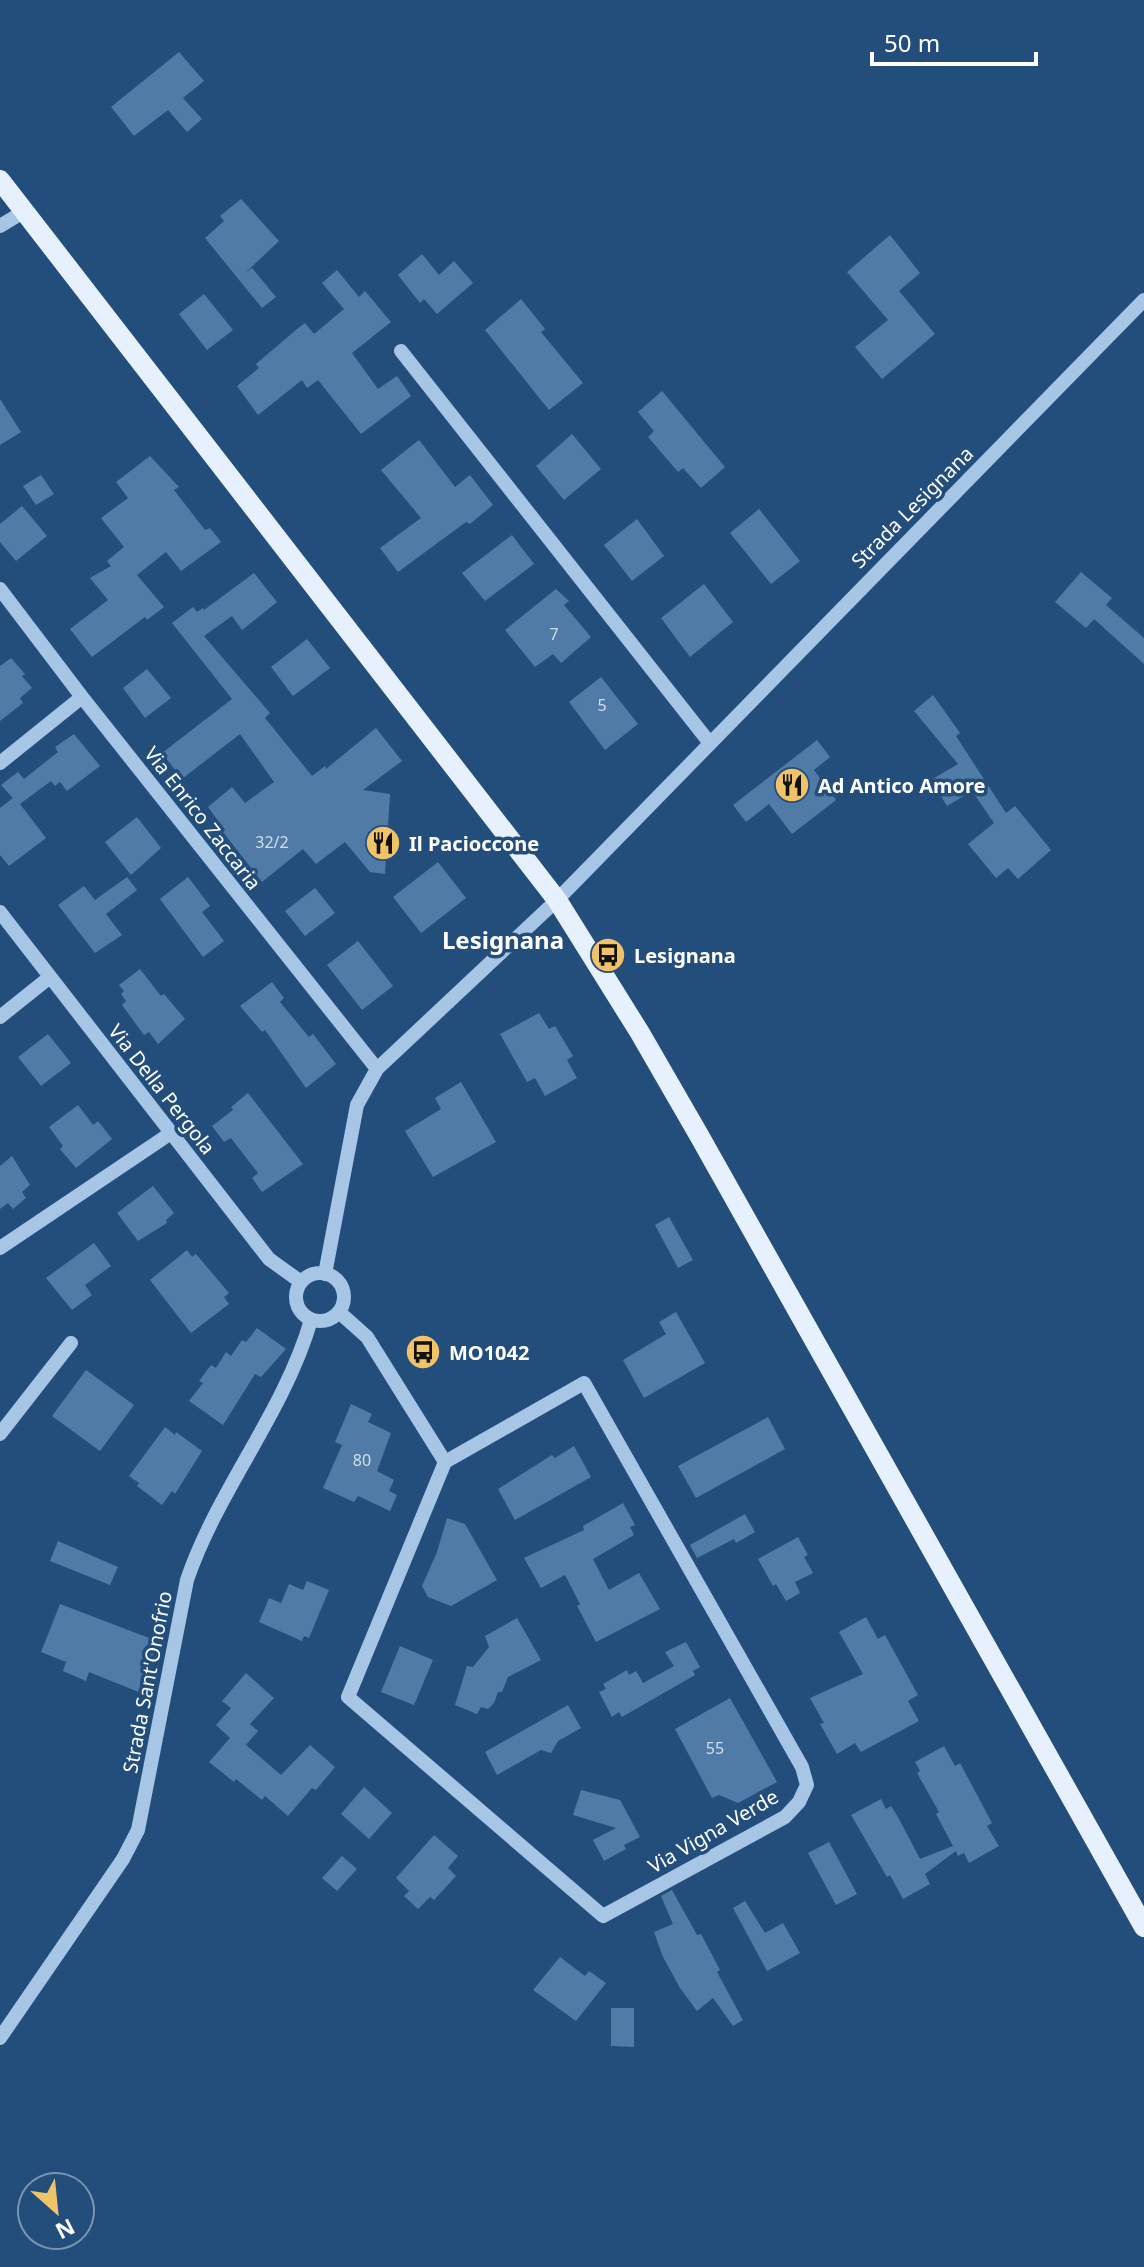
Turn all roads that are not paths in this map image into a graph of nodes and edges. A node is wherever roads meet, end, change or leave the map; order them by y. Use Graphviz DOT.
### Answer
graph roads {
  1 [pos="0,180"];
  2 [pos="25,211"];
  3 [pos="0,226"];
  4 [pos="1144,300"];
  5 [pos="401,351"];
  6 [pos="0,589"];
  7 [pos="82,697"];
  8 [pos="709,742"];
  9 [pos="0,763"];
  10 [pos="557,900"];
  11 [pos="0,912"];
  12 [pos="50,977"];
  13 [pos="0,1017"];
  14 [pos="377,1069"];
  15 [pos="171,1133"];
  16 [pos="0,1248"];
  17 [pos="325,1274"];
  18 [pos="301,1282"];
  19 [pos="339,1312"];
  20 [pos="311,1320"];
  21 [pos="71,1343"];
  22 [pos="0,1434"];
  23 [pos="445,1462"];
  24 [pos="1144,1927"];
  25 [pos="0,2038"];
  1 -- 2 [label="main road"];
  2 -- 3 [label="street"];
  2 -- 10 [label="main road"];
  4 -- 8 [label="street, Strada Lesignana"];
  5 -- 8 [label="street"];
  6 -- 7 [label="street, Via Enrico Zaccaria"];
  7 -- 9 [label="street"];
  7 -- 14 [label="street, Via Enrico Zaccaria"];
  8 -- 10 [label="street, Strada Lesignana"];
  10 -- 14 [label="street"];
  10 -- 24 [label="main road"];
  11 -- 12 [label="street, Via Della Pergola"];
  12 -- 13 [label="street"];
  12 -- 15 [label="street, Via Della Pergola"];
  14 -- 17 [label="street"];
  15 -- 16 [label="street"];
  15 -- 18 [label="street, Via Della Pergola"];
  17 -- 18 [label="street"];
  17 -- 19 [label="street"];
  18 -- 20 [label="street"];
  19 -- 20 [label="street"];
  19 -- 23 [label="street"];
  20 -- 25 [label="street, Strada Sant'Onofrio"];
  21 -- 22 [label="street"];
  23 -- 23 [label="street, Via Vigna Verde"];
}
